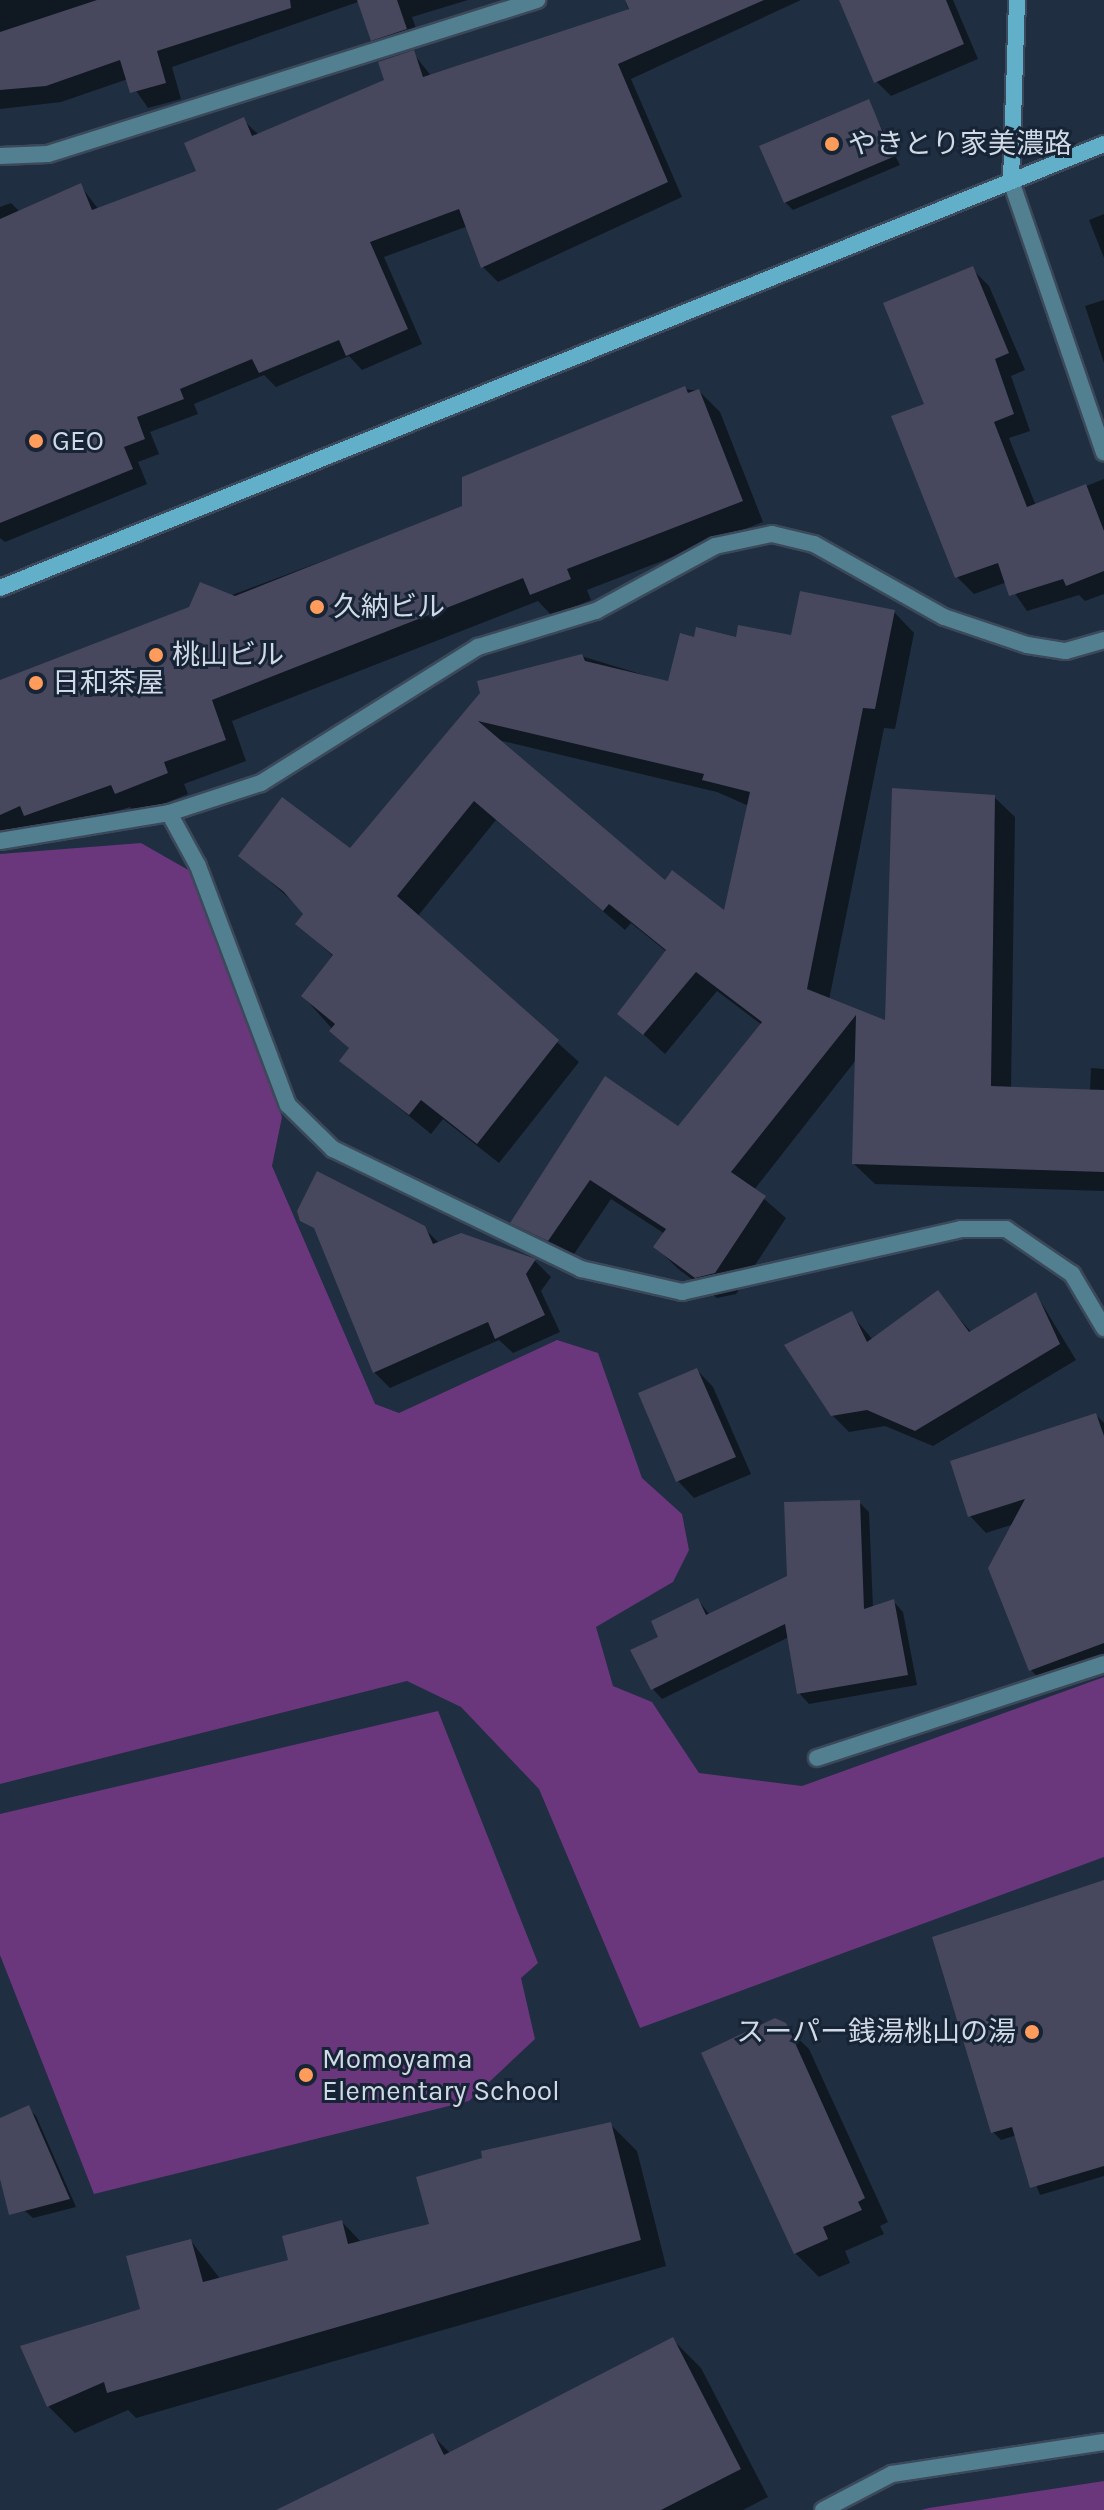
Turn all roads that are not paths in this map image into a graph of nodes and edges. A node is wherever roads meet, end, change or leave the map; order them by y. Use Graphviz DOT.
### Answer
graph roads {
  1 [pos="537,0"];
  2 [pos="1017,0"];
  3 [pos="1104,144"];
  4 [pos="0,156"];
  5 [pos="1011,181"];
  6 [pos="1104,453"];
  7 [pos="0,588"];
  8 [pos="1104,640"];
  9 [pos="169,813"];
  10 [pos="0,841"];
  11 [pos="1104,1328"];
  12 [pos="1104,1664"];
  13 [pos="817,1758"];
  14 [pos="1104,2442"];
  15 [pos="823,2510"];
  1 -- 4 [label="street"];
  2 -- 5 [label="street"];
  3 -- 5 [label="street"];
  5 -- 6 [label="street"];
  5 -- 7 [label="street"];
  8 -- 9 [label="street"];
  9 -- 10 [label="street"];
  9 -- 11 [label="street"];
  12 -- 13 [label="street"];
  14 -- 15 [label="street"];
}
